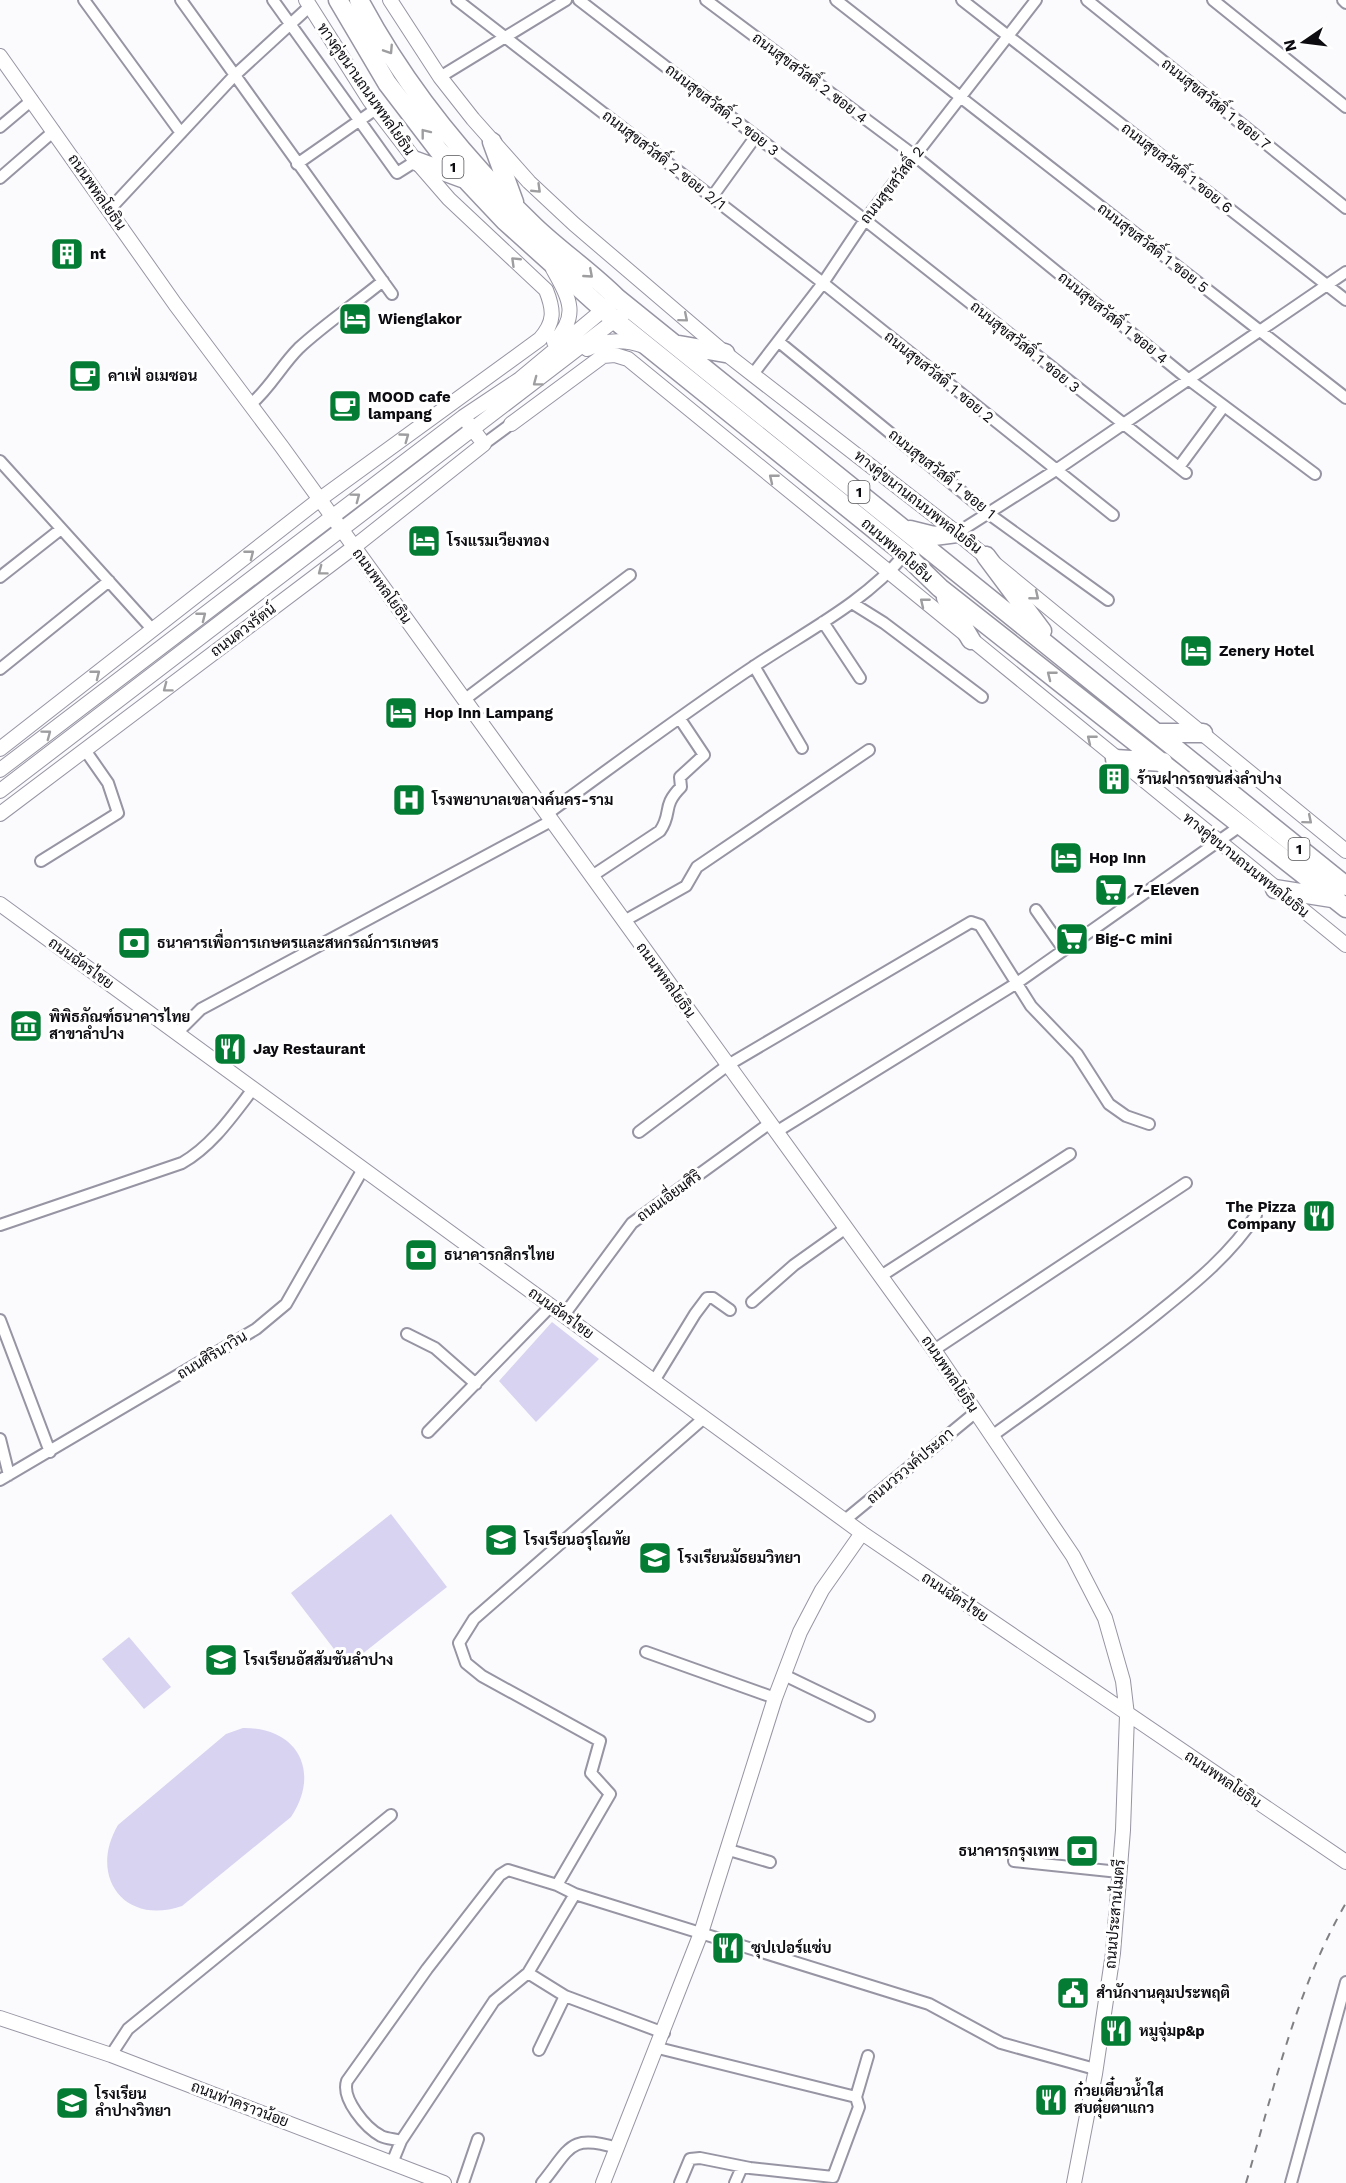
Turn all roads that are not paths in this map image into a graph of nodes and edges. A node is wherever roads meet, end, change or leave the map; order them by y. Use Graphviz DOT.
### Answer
graph roads {
  1 [pos="84,0"];
  2 [pos="181,0"];
  3 [pos="273,0"];
  4 [pos="338,0"];
  5 [pos="359,0"];
  6 [pos="390,0"];
  7 [pos="457,0"];
  8 [pos="566,0"];
  9 [pos="579,0"];
  10 [pos="706,0"];
  11 [pos="836,0"];
  12 [pos="962,0"];
  13 [pos="1036,0"];
  14 [pos="1087,0"];
  15 [pos="1213,0"];
  16 [pos="307,4"];
  17 [pos="290,25"];
  18 [pos="1008,36"];
  19 [pos="506,38"];
  20 [pos="2,64"];
  21 [pos="234,76"];
  22 [pos="440,77"];
  23 [pos="962,95"];
  24 [pos="32,100"];
  25 [pos="1346,107"];
  26 [pos="376,109"];
  27 [pos="359,121"];
  28 [pos="0,127"];
  29 [pos="54,131"];
  30 [pos="181,133"];
  31 [pos="756,136"];
  32 [pos="493,142"];
  33 [pos="915,156"];
  34 [pos="416,161"];
  35 [pos="297,164"];
  36 [pos="0,178"];
  37 [pos="464,179"];
  38 [pos="712,197"];
  39 [pos="516,208"];
  40 [pos="1346,208"];
  41 [pos="110,209"];
  42 [pos="865,220"];
  43 [pos="549,261"];
  44 [pos="1346,272"];
  45 [pos="383,281"];
  46 [pos="823,283"];
  47 [pos="1327,285"];
  48 [pos="392,294"];
  49 [pos="1346,300"];
  50 [pos="616,309"];
  51 [pos="1259,332"];
  52 [pos="779,342"];
  53 [pos="677,345"];
  54 [pos="651,349"];
  55 [pos="725,353"];
  56 [pos="558,366"];
  57 [pos="753,374"];
  58 [pos="520,379"];
  59 [pos="1188,379"];
  60 [pos="1346,398"];
  61 [pos="452,402"];
  62 [pos="251,404"];
  63 [pos="1224,406"];
  64 [pos="463,417"];
  65 [pos="511,424"];
  66 [pos="1121,424"];
  67 [pos="474,430"];
  68 [pos="484,444"];
  69 [pos="0,460"];
  70 [pos="1056,470"];
  71 [pos="1315,474"];
  72 [pos="320,500"];
  73 [pos="989,514"];
  74 [pos="1113,515"];
  75 [pos="331,516"];
  76 [pos="903,528"];
  77 [pos="61,529"];
  78 [pos="342,531"];
  79 [pos="957,532"];
  80 [pos="354,547"];
  81 [pos="905,554"];
  82 [pos="986,556"];
  83 [pos="889,573"];
  84 [pos="630,575"];
  85 [pos="0,577"];
  86 [pos="109,581"];
  87 [pos="940,588"];
  88 [pos="1108,600"];
  89 [pos="852,603"];
  90 [pos="824,622"];
  91 [pos="153,630"];
  92 [pos="971,640"];
  93 [pos="1059,654"];
  94 [pos="114,661"];
  95 [pos="754,666"];
  96 [pos="0,669"];
  97 [pos="125,675"];
  98 [pos="860,678"];
  99 [pos="135,688"];
  100 [pos="982,697"];
  101 [pos="464,700"];
  102 [pos="146,704"];
  103 [pos="680,719"];
  104 [pos="1157,733"];
  105 [pos="1203,733"];
  106 [pos="802,748"];
  107 [pos="0,749"];
  108 [pos="85,750"];
  109 [pos="869,750"];
  110 [pos="1115,759"];
  111 [pos="1163,762"];
  112 [pos="0,770"];
  113 [pos="0,790"];
  114 [pos="0,814"];
  115 [pos="549,817"];
  116 [pos="1247,818"];
  117 [pos="1218,843"];
  118 [pos="1346,851"];
  119 [pos="1308,856"];
  120 [pos="41,861"];
  121 [pos="1346,869"];
  122 [pos="592,876"];
  123 [pos="1279,892"];
  124 [pos="1342,897"];
  125 [pos="0,904"];
  126 [pos="1035,910"];
  127 [pos="624,921"];
  128 [pos="1346,945"];
  129 [pos="1064,951"];
  130 [pos="1017,983"];
  131 [pos="177,1033"];
  132 [pos="728,1065"];
  133 [pos="253,1089"];
  134 [pos="1149,1124"];
  135 [pos="773,1127"];
  136 [pos="639,1132"];
  137 [pos="1070,1155"];
  138 [pos="363,1169"];
  139 [pos="1186,1183"];
  140 [pos="1256,1215"];
  141 [pos="0,1225"];
  142 [pos="846,1228"];
  143 [pos="881,1276"];
  144 [pos="752,1302"];
  145 [pos="551,1306"];
  146 [pos="730,1311"];
  147 [pos="564,1315"];
  148 [pos="0,1320"];
  149 [pos="407,1334"];
  150 [pos="934,1350"];
  151 [pos="654,1382"];
  152 [pos="476,1384"];
  153 [pos="975,1412"];
  154 [pos="704,1418"];
  155 [pos="428,1432"];
  156 [pos="992,1436"];
  157 [pos="1,1447"];
  158 [pos="50,1452"];
  159 [pos="5,1477"];
  160 [pos="845,1520"];
  161 [pos="862,1533"];
  162 [pos="646,1652"];
  163 [pos="784,1675"];
  164 [pos="776,1698"];
  165 [pos="1127,1714"];
  166 [pos="869,1716"];
  167 [pos="391,1815"];
  168 [pos="729,1850"];
  169 [pos="1014,1861"];
  170 [pos="770,1862"];
  171 [pos="1346,1862"];
  172 [pos="1119,1872"];
  173 [pos="557,1885"];
  174 [pos="575,1894"];
  175 [pos="701,1933"];
  176 [pos="528,1973"];
  177 [pos="1346,1982"];
  178 [pos="566,1996"];
  179 [pos="0,2018"];
  180 [pos="664,2033"];
  181 [pos="658,2048"];
  182 [pos="539,2050"];
  183 [pos="111,2055"];
  184 [pos="868,2056"];
  185 [pos="1095,2069"];
  186 [pos="856,2097"];
  187 [pos="478,2139"];
  188 [pos="400,2141"];
  189 [pos="617,2148"];
  190 [pos="392,2163"];
  191 [pos="742,2167"];
  192 [pos="444,2183"];
  193 [pos="463,2183"];
  194 [pos="542,2183"];
  195 [pos="603,2183"];
  196 [pos="680,2183"];
  197 [pos="735,2183"];
  198 [pos="1074,2183"];
  199 [pos="1290,2183"];
  1 -- 30 [label="street"];
  2 -- 21 [label="street"];
  3 -- 17 [label="street"];
  37 -- 4 [label="highway, ถนนพหลโยธิน / 1, one-way"];
  5 -- 39 [label="highway, ถนนพหลโยธิน / 1, one-way"];
  6 -- 22 [label="main road, ทางคู่ขนานถนนพหลโยธิน / 1"];
  7 -- 19 [label="street, ถนนสุขสวัสดิ์ 2 ซอย 2/1"];
  8 -- 19 [label="street"];
  9 -- 31 [label="street, ถนนสุขสวัสดิ์ 2 ซอย 3"];
  10 -- 33 [label="street, ถนนสุขสวัสดิ์ 2 ซอย 4"];
  11 -- 23 [label="street, ถนนสุขสวัสดิ์ 1 ซอย 5"];
  12 -- 18 [label="street, ถนนสุขสวัสดิ์ 1 ซอย 6"];
  13 -- 18 [label="street, ถนนสุขสวัสดิ์ 2"];
  14 -- 40 [label="street, ถนนสุขสวัสดิ์ 1 ซอย 7"];
  15 -- 25 [label="street"];
  16 -- 17 [label="street"];
  16 -- 26 [label="main road, ทางคู่ขนานถนนพหลโยธิน / 1"];
  17 -- 21 [label="street"];
  17 -- 27 [label="street"];
  18 -- 23 [label="street, ถนนสุขสวัสดิ์ 2"];
  18 -- 47 [label="street, ถนนสุขสวัสดิ์ 1 ซอย 6"];
  19 -- 22 [label="street"];
  19 -- 38 [label="street, ถนนสุขสวัสดิ์ 2 ซอย 2/1"];
  20 -- 24 [label="main road, ถนนพหลโยธิน"];
  21 -- 30 [label="street"];
  21 -- 35 [label="street"];
  22 -- 32 [label="main road, ทางคู่ขนานถนนพหลโยธิน / 1"];
  23 -- 33 [label="street, ถนนสุขสวัสดิ์ 2"];
  23 -- 51 [label="street, ถนนสุขสวัสดิ์ 1 ซอย 5"];
  24 -- 28 [label="street"];
  24 -- 29 [label="main road, ถนนพหลโยธิน"];
  26 -- 27 [label="street"];
  26 -- 34 [label="main road, ทางคู่ขนานถนนพหลโยธิน / 1"];
  27 -- 34 [label="street"];
  27 -- 35 [label="street"];
  29 -- 36 [label="street"];
  29 -- 41 [label="main road, ถนนพหลโยธิน"];
  30 -- 41 [label="street"];
  31 -- 38 [label="street"];
  31 -- 42 [label="street, ถนนสุขสวัสดิ์ 2 ซอย 3"];
  32 -- 39 [label="highway"];
  32 -- 55 [label="main road, ทางคู่ขนานถนนพหลโยธิน / 1, one-way"];
  33 -- 42 [label="street, ถนนสุขสวัสดิ์ 2"];
  33 -- 59 [label="street, ถนนสุขสวัสดิ์ 1 ซอย 4"];
  34 -- 37 [label="highway"];
  61 -- 34 [label="main road, ทางคู่ขนานถนนพหลโยธิน / 1, one-way"];
  35 -- 45 [label="street"];
  37 -- 43 [label="highway, ถนนพหลโยธิน / 1"];
  38 -- 46 [label="street, ถนนสุขสวัสดิ์ 2 ซอย 2/1"];
  39 -- 50 [label="highway, ถนนพหลโยธิน / 1, one-way"];
  41 -- 62 [label="main road, ถนนพหลโยธิน"];
  42 -- 46 [label="street, ถนนสุขสวัสดิ์ 2"];
  42 -- 66 [label="street, ถนนสุขสวัสดิ์ 1 ซอย 3"];
  43 -- 50 [label="highway, ถนนพหลโยธิน / 1"];
  43 -- 58 [label="main road"];
  44 -- 47 [label="street"];
  45 -- 48 [label="street"];
  45 -- 62 [label="street"];
  46 -- 52 [label="street, ถนนสุขสวัสดิ์ 2"];
  46 -- 70 [label="street, ถนนสุขสวัสดิ์ 1 ซอย 2"];
  47 -- 49 [label="street, ถนนสุขสวัสดิ์ 1 ซอย 6"];
  47 -- 51 [label="street"];
  50 -- 53 [label="highway, ถนนพหลโยธิน / 1"];
  50 -- 54 [label="highway, ถนนพหลโยธิน / 1"];
  50 -- 56 [label="main road"];
  50 -- 58 [label="main road"];
  51 -- 59 [label="street"];
  51 -- 60 [label="street, ถนนสุขสวัสดิ์ 1 ซอย 5"];
  52 -- 57 [label="street, ถนนสุขสวัสดิ์ 2"];
  52 -- 73 [label="street, ถนนสุขสวัสดิ์ 1 ซอย 1"];
  53 -- 55 [label="highway"];
  53 -- 76 [label="highway, ถนนพหลโยธิน / 1"];
  54 -- 56 [label="main road"];
  54 -- 81 [label="highway, ถนนพหลโยธิน / 1"];
  55 -- 57 [label="main road, ทางคู่ขนานถนนพหลโยธิน / 1"];
  56 -- 67 [label="main road, one-way"];
  57 -- 79 [label="main road, ทางคู่ขนานถนนพหลโยธิน / 1"];
  58 -- 64 [label="main road"];
  59 -- 63 [label="street, ถนนสุขสวัสดิ์ 1 ซอย 4"];
  59 -- 66 [label="street"];
  61 -- 64 [label="main road"];
  72 -- 61 [label="main road, one-way"];
  62 -- 72 [label="main road, ถนนพหลโยธิน"];
  63 -- 66 [label="street, ถนนสุขสวัสดิ์ 1 ซอย 3"];
  63 -- 71 [label="street, ถนนสุขสวัสดิ์ 1 ซอย 4"];
  64 -- 67 [label="main road"];
  75 -- 64 [label="main road, one-way"];
  65 -- 68 [label="street"];
  83 -- 65 [label="main road, ทางคู่ขนานถนนพหลโยธิน, one-way"];
  66 -- 70 [label="street"];
  67 -- 68 [label="main road"];
  67 -- 78 [label="main road"];
  68 -- 80 [label="main road, ถนนดวงรัตน์"];
  69 -- 77 [label="street"];
  70 -- 73 [label="street"];
  70 -- 74 [label="street, ถนนสุขสวัสดิ์ 1 ซอย 2"];
  72 -- 75 [label="main road, ถนนพหลโยธิน"];
  91 -- 72 [label="main road, one-way"];
  73 -- 79 [label="street"];
  73 -- 88 [label="street, ถนนสุขสวัสดิ์ 1 ซอย 1"];
  75 -- 78 [label="main road, ถนนพหลโยธิน"];
  97 -- 75 [label="main road, one-way"];
  76 -- 79 [label="highway"];
  76 -- 93 [label="highway, ถนนพหลโยธิน / 1"];
  77 -- 85 [label="street"];
  77 -- 86 [label="street"];
  78 -- 80 [label="main road, ถนนพหลโยธิน"];
  78 -- 99 [label="main road"];
  79 -- 82 [label="main road, ทางคู่ขนานถนนพหลโยธิน / 1"];
  80 -- 101 [label="main road, ถนนพหลโยธิน"];
  80 -- 102 [label="main road, ถนนดวงรัตน์, one-way"];
  81 -- 83 [label="street"];
  81 -- 87 [label="highway, ถนนพหลโยธิน / 1"];
  82 -- 93 [label="highway"];
  82 -- 105 [label="main road, ทางคู่ขนานถนนพหลโยธิน / 1, one-way"];
  83 -- 89 [label="street"];
  92 -- 83 [label="main road, ทางคู่ขนานถนนพหลโยธิน, one-way"];
  84 -- 101 [label="street"];
  86 -- 91 [label="street"];
  86 -- 96 [label="street"];
  87 -- 92 [label="highway"];
  111 -- 87 [label="highway, ถนนพหลโยธิน / 1, one-way"];
  89 -- 90 [label="street"];
  89 -- 100 [label="street"];
  90 -- 95 [label="street"];
  90 -- 98 [label="street"];
  91 -- 94 [label="main road"];
  110 -- 92 [label="main road, ทางคู่ขนานถนนพหลโยธิน, one-way"];
  93 -- 104 [label="highway, ถนนพหลโยธิน / 1"];
  94 -- 97 [label="main road"];
  107 -- 94 [label="main road, one-way"];
  95 -- 103 [label="street"];
  95 -- 106 [label="street"];
  97 -- 99 [label="main road"];
  112 -- 97 [label="main road, one-way"];
  99 -- 102 [label="main road"];
  99 -- 113 [label="main road"];
  101 -- 115 [label="main road, ถนนพหลโยธิน"];
  102 -- 108 [label="main road, ถนนดวงรัตน์"];
  103 -- 115 [label="street"];
  103 -- 122 [label="street"];
  104 -- 105 [label="highway"];
  104 -- 116 [label="highway, ถนนพหลโยธิน / 1"];
  105 -- 118 [label="main road, ทางคู่ขนานถนนพหลโยธิน / 1, one-way"];
  108 -- 114 [label="main road, ถนนดวงรัตน์"];
  108 -- 120 [label="street"];
  109 -- 127 [label="street"];
  110 -- 111 [label="highway"];
  110 -- 117 [label="main road, ทางคู่ขนานถนนพหลโยธิน"];
  111 -- 116 [label="highway, ถนนพหลโยธิน / 1"];
  115 -- 122 [label="main road, ถนนพหลโยธิน"];
  115 -- 131 [label="street"];
  116 -- 117 [label="street, ถนนเอี่ยมศิริ"];
  116 -- 119 [label="highway, ถนนพหลโยธิน / 1"];
  116 -- 124 [label="highway, ถนนพหลโยธิน / 1"];
  117 -- 123 [label="main road, ทางคู่ขนานถนนพหลโยธิน"];
  117 -- 129 [label="street, ถนนเอี่ยมศิริ"];
  119 -- 121 [label="highway"];
  119 -- 124 [label="highway, ถนนพหลโยธิน / 1"];
  122 -- 127 [label="main road, ถนนพหลโยธิน"];
  123 -- 124 [label="highway"];
  123 -- 128 [label="main road, ทางคู่ขนานถนนพหลโยธิน"];
  125 -- 131 [label="main road, ถนนฉัตรไชย"];
  126 -- 129 [label="street"];
  127 -- 132 [label="main road, ถนนพหลโยธิน"];
  129 -- 130 [label="street, ถนนเอี่ยมศิริ"];
  130 -- 132 [label="street"];
  130 -- 134 [label="street"];
  130 -- 135 [label="street, ถนนเอี่ยมศิริ"];
  131 -- 133 [label="main road, ถนนฉัตรไชย"];
  132 -- 135 [label="main road, ถนนพหลโยธิน"];
  132 -- 136 [label="street"];
  133 -- 138 [label="main road, ถนนฉัตรไชย"];
  133 -- 141 [label="street"];
  135 -- 142 [label="main road, ถนนพหลโยธิน"];
  135 -- 147 [label="street, ถนนเอี่ยมศิริ"];
  137 -- 143 [label="street"];
  138 -- 145 [label="main road, ถนนฉัตรไชย"];
  138 -- 158 [label="street, ถนนศิรินาวิน"];
  139 -- 150 [label="street"];
  140 -- 156 [label="street"];
  142 -- 143 [label="main road, ถนนพหลโยธิน"];
  142 -- 144 [label="street"];
  143 -- 150 [label="main road, ถนนพหลโยธิน"];
  145 -- 147 [label="main road, ถนนฉัตรไชย"];
  145 -- 152 [label="street"];
  146 -- 151 [label="street"];
  147 -- 151 [label="main road, ถนนฉัตรไชย"];
  148 -- 158 [label="street"];
  149 -- 152 [label="street"];
  150 -- 153 [label="main road, ถนนพหลโยธิน"];
  151 -- 154 [label="main road, ถนนฉัตรไชย"];
  152 -- 155 [label="street"];
  153 -- 156 [label="main road, ถนนพหลโยธิน"];
  153 -- 160 [label="street, ถนนวรวงค์ประภา"];
  154 -- 160 [label="main road, ถนนฉัตรไชย"];
  154 -- 173 [label="street"];
  156 -- 165 [label="main road, ถนนพหลโยธิน"];
  157 -- 159 [label="street"];
  158 -- 159 [label="street, ถนนศิรินาวิน"];
  160 -- 161 [label="main road, ถนนฉัตรไชย"];
  161 -- 163 [label="main road"];
  161 -- 165 [label="main road, ถนนฉัตรไชย"];
  162 -- 164 [label="street"];
  163 -- 164 [label="main road"];
  163 -- 166 [label="street"];
  164 -- 168 [label="main road"];
  165 -- 171 [label="main road, ถนนพหลโยธิน"];
  165 -- 172 [label="main road, ถนนประสานไมตรี"];
  167 -- 183 [label="street"];
  168 -- 170 [label="street"];
  168 -- 175 [label="main road"];
  169 -- 172 [label="street"];
  172 -- 185 [label="main road, ถนนประสานไมตรี"];
  173 -- 174 [label="street"];
  173 -- 188 [label="street"];
  174 -- 175 [label="street"];
  174 -- 176 [label="street"];
  175 -- 180 [label="main road"];
  175 -- 185 [label="street"];
  176 -- 178 [label="street"];
  176 -- 188 [label="street"];
  177 -- 199 [label="street"];
  178 -- 180 [label="street"];
  178 -- 182 [label="street"];
  179 -- 183 [label="main road, ถนนท่าคราวน้อย"];
  180 -- 181 [label="main road"];
  181 -- 186 [label="street"];
  181 -- 189 [label="main road"];
  183 -- 190 [label="main road, ถนนท่าคราวน้อย"];
  184 -- 186 [label="street"];
  185 -- 198 [label="main road, ถนนประสานไมตรี"];
  186 -- 191 [label="street"];
  187 -- 193 [label="street"];
  188 -- 190 [label="street"];
  189 -- 194 [label="street"];
  189 -- 195 [label="main road"];
  190 -- 192 [label="main road, ถนนท่าคราวน้อย"];
  191 -- 196 [label="street"];
  191 -- 197 [label="street"];
}
